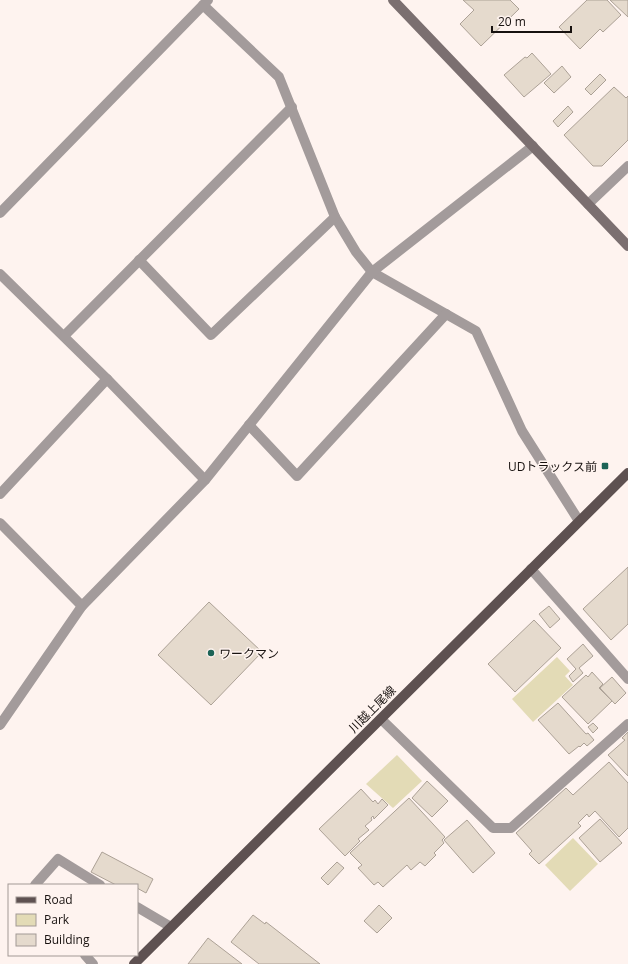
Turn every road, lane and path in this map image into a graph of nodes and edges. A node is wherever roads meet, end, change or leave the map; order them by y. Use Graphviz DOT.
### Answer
graph roads {
  1 [pos="393,0"];
  2 [pos="206,3"];
  3 [pos="292,107"];
  4 [pos="533,146"];
  5 [pos="628,166"];
  6 [pos="588,204"];
  7 [pos="0,213"];
  8 [pos="335,217"];
  9 [pos="628,246"];
  10 [pos="139,260"];
  11 [pos="372,272"];
  12 [pos="0,274"];
  13 [pos="446,314"];
  14 [pos="64,336"];
  15 [pos="107,379"];
  16 [pos="249,425"];
  17 [pos="628,473"];
  18 [pos="205,480"];
  19 [pos="0,494"];
  20 [pos="579,522"];
  21 [pos="0,524"];
  22 [pos="531,569"];
  23 [pos="82,606"];
  24 [pos="628,679"];
  25 [pos="381,719"];
  26 [pos="628,724"];
  27 [pos="0,725"];
  28 [pos="36,884"];
  29 [pos="98,884"];
  30 [pos="138,908"];
  31 [pos="171,928"];
  32 [pos="86,956"];
  33 [pos="93,964"];
  34 [pos="134,964"];
  1 -- 4 [label="street"];
  2 -- 3 [label="street"];
  2 -- 7 [label="street"];
  3 -- 8 [label="street"];
  3 -- 10 [label="street"];
  4 -- 6 [label="street"];
  4 -- 11 [label="street"];
  5 -- 6 [label="street"];
  6 -- 9 [label="street"];
  8 -- 10 [label="street"];
  8 -- 11 [label="street"];
  10 -- 14 [label="street"];
  11 -- 13 [label="street"];
  11 -- 16 [label="street"];
  12 -- 14 [label="street"];
  13 -- 16 [label="street"];
  13 -- 20 [label="street"];
  14 -- 15 [label="street"];
  15 -- 18 [label="street"];
  15 -- 19 [label="street"];
  16 -- 18 [label="street"];
  17 -- 20 [label="main road, 川越上尾線"];
  18 -- 23 [label="street"];
  20 -- 22 [label="main road, 川越上尾線"];
  21 -- 23 [label="street"];
  22 -- 24 [label="street"];
  22 -- 25 [label="main road, 川越上尾線"];
  23 -- 27 [label="street"];
  25 -- 26 [label="street"];
  25 -- 31 [label="main road, 川越上尾線"];
  28 -- 29 [label="street"];
  30 -- 31 [label="street"];
  31 -- 34 [label="main road, 川越上尾線"];
  32 -- 33 [label="street"];
}
